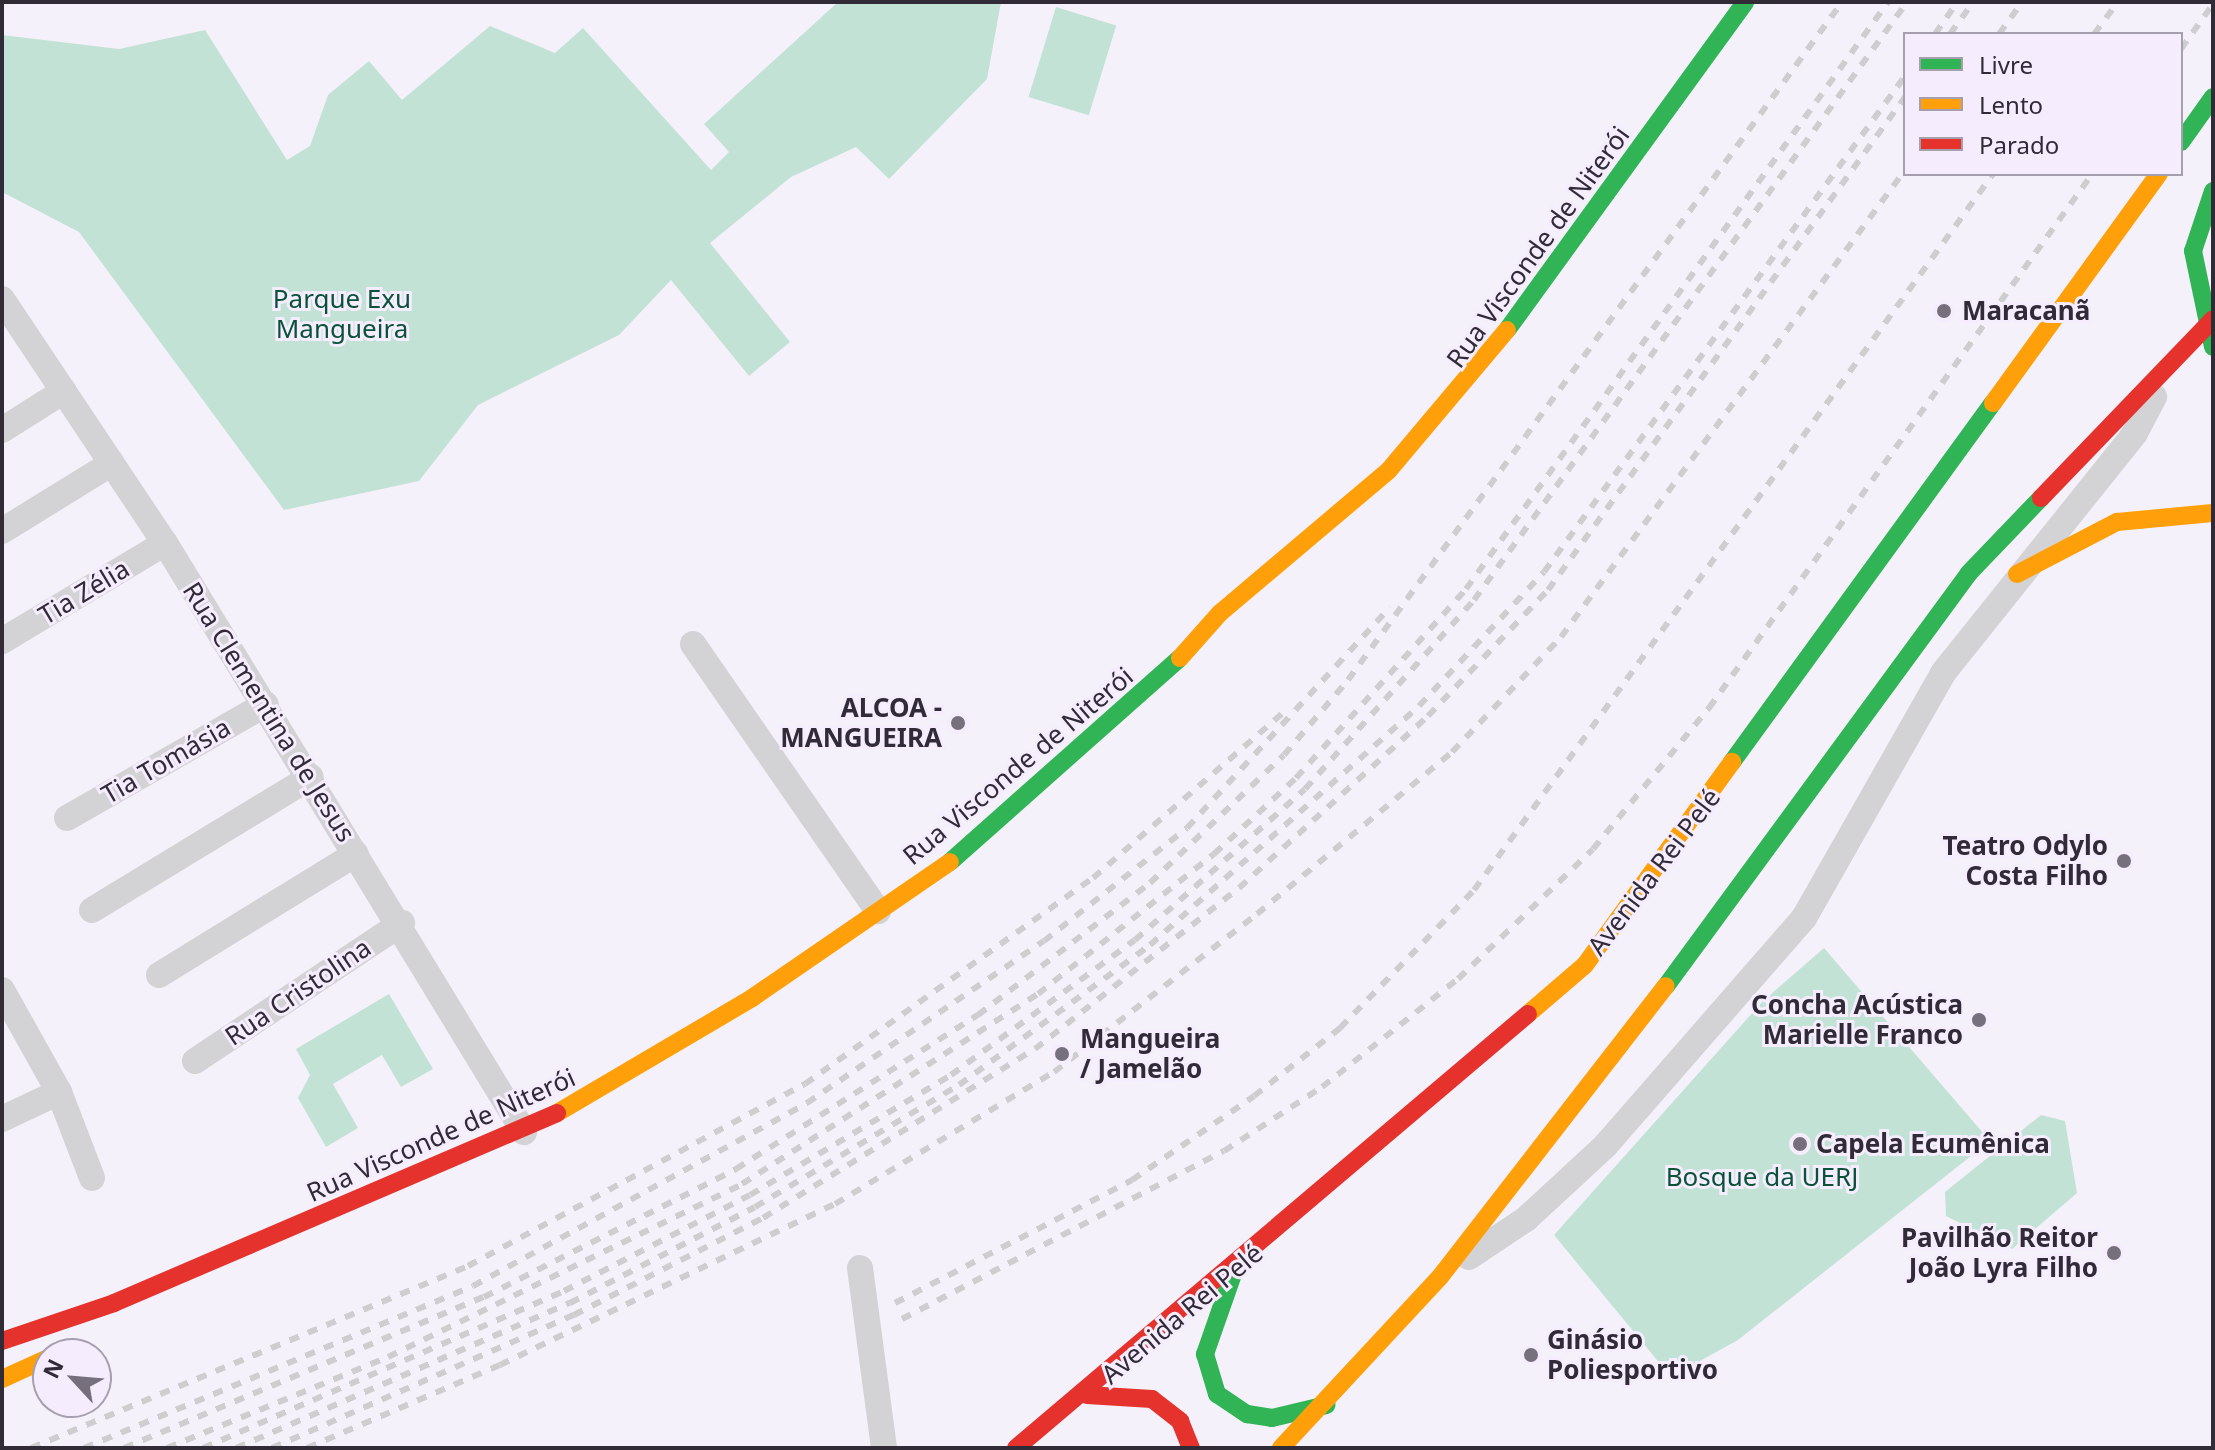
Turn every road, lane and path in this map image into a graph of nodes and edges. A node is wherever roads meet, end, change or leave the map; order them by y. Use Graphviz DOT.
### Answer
graph roads {
  1 [pos="1745,2"];
  2 [pos="2213,97"];
  3 [pos="2183,139"];
  4 [pos="2158,176"];
  5 [pos="2213,191"];
  6 [pos="5,309"];
  7 [pos="2210,324"];
  8 [pos="2213,348"];
  9 [pos="2165,377"];
  10 [pos="64,391"];
  11 [pos="2,430"];
  12 [pos="112,463"];
  13 [pos="2213,513"];
  14 [pos="2,531"];
  15 [pos="165,543"];
  16 [pos="2017,574"];
  17 [pos="2,641"];
  18 [pos="693,644"];
  19 [pos="266,704"];
  20 [pos="311,777"];
  21 [pos="67,818"];
  22 [pos="356,854"];
  23 [pos="92,910"];
  24 [pos="878,911"];
  25 [pos="402,923"];
  26 [pos="159,975"];
  27 [pos="2,990"];
  28 [pos="195,1061"];
  29 [pos="59,1092"];
  30 [pos="2,1119"];
  31 [pos="524,1132"];
  32 [pos="92,1178"];
  33 [pos="860,1268"];
  34 [pos="1236,1269"];
  35 [pos="1440,1277"];
  36 [pos="114,1303"];
  37 [pos="74,1338"];
  38 [pos="2,1341"];
  39 [pos="32,1365"];
  40 [pos="2,1379"];
  41 [pos="1087,1395"];
  42 [pos="1328,1404"];
  43 [pos="1286,1446"];
  44 [pos="884,1448"];
  45 [pos="1016,1448"];
  46 [pos="1191,1448"];
  1 -- 24 [label="main road, Rua Visconde de Niterói"];
  2 -- 3 [label="main road"];
  4 -- 34 [label="main road, Avenida Rei Pelé"];
  5 -- 7 [label="main road"];
  6 -- 10 [label="street, Rua Clementina de Jesus"];
  7 -- 8 [label="main road"];
  7 -- 9 [label="main road"];
  9 -- 16 [label="street"];
  9 -- 35 [label="main road"];
  10 -- 11 [label="street"];
  10 -- 12 [label="street, Rua Clementina de Jesus"];
  12 -- 14 [label="street"];
  12 -- 15 [label="street, Rua Clementina de Jesus"];
  13 -- 16 [label="main road"];
  15 -- 17 [label="street, Tia Zélia"];
  15 -- 19 [label="street, Rua Clementina de Jesus"];
  16 -- 35 [label="street"];
  18 -- 24 [label="street"];
  19 -- 20 [label="street, Rua Clementina de Jesus"];
  19 -- 21 [label="street, Tia Tomásia"];
  20 -- 22 [label="street, Rua Clementina de Jesus"];
  20 -- 23 [label="street"];
  22 -- 25 [label="street, Rua Clementina de Jesus"];
  22 -- 26 [label="street"];
  24 -- 31 [label="main road, Rua Visconde de Niterói"];
  25 -- 28 [label="street, Rua Cristolina"];
  25 -- 31 [label="street, Rua Clementina de Jesus"];
  27 -- 29 [label="street"];
  29 -- 30 [label="street"];
  29 -- 32 [label="street"];
  31 -- 36 [label="main road, Rua Visconde de Niterói"];
  33 -- 44 [label="street"];
  34 -- 41 [label="main road, Avenida Rei Pelé"];
  34 -- 42 [label="main road"];
  35 -- 42 [label="main road"];
  36 -- 37 [label="main road, Rua Visconde de Niterói"];
  36 -- 38 [label="main road, Rua Visconde de Niterói"];
  39 -- 40 [label="main road"];
  41 -- 45 [label="main road, Avenida Rei Pelé"];
  41 -- 46 [label="main road"];
  42 -- 43 [label="main road"];
}
